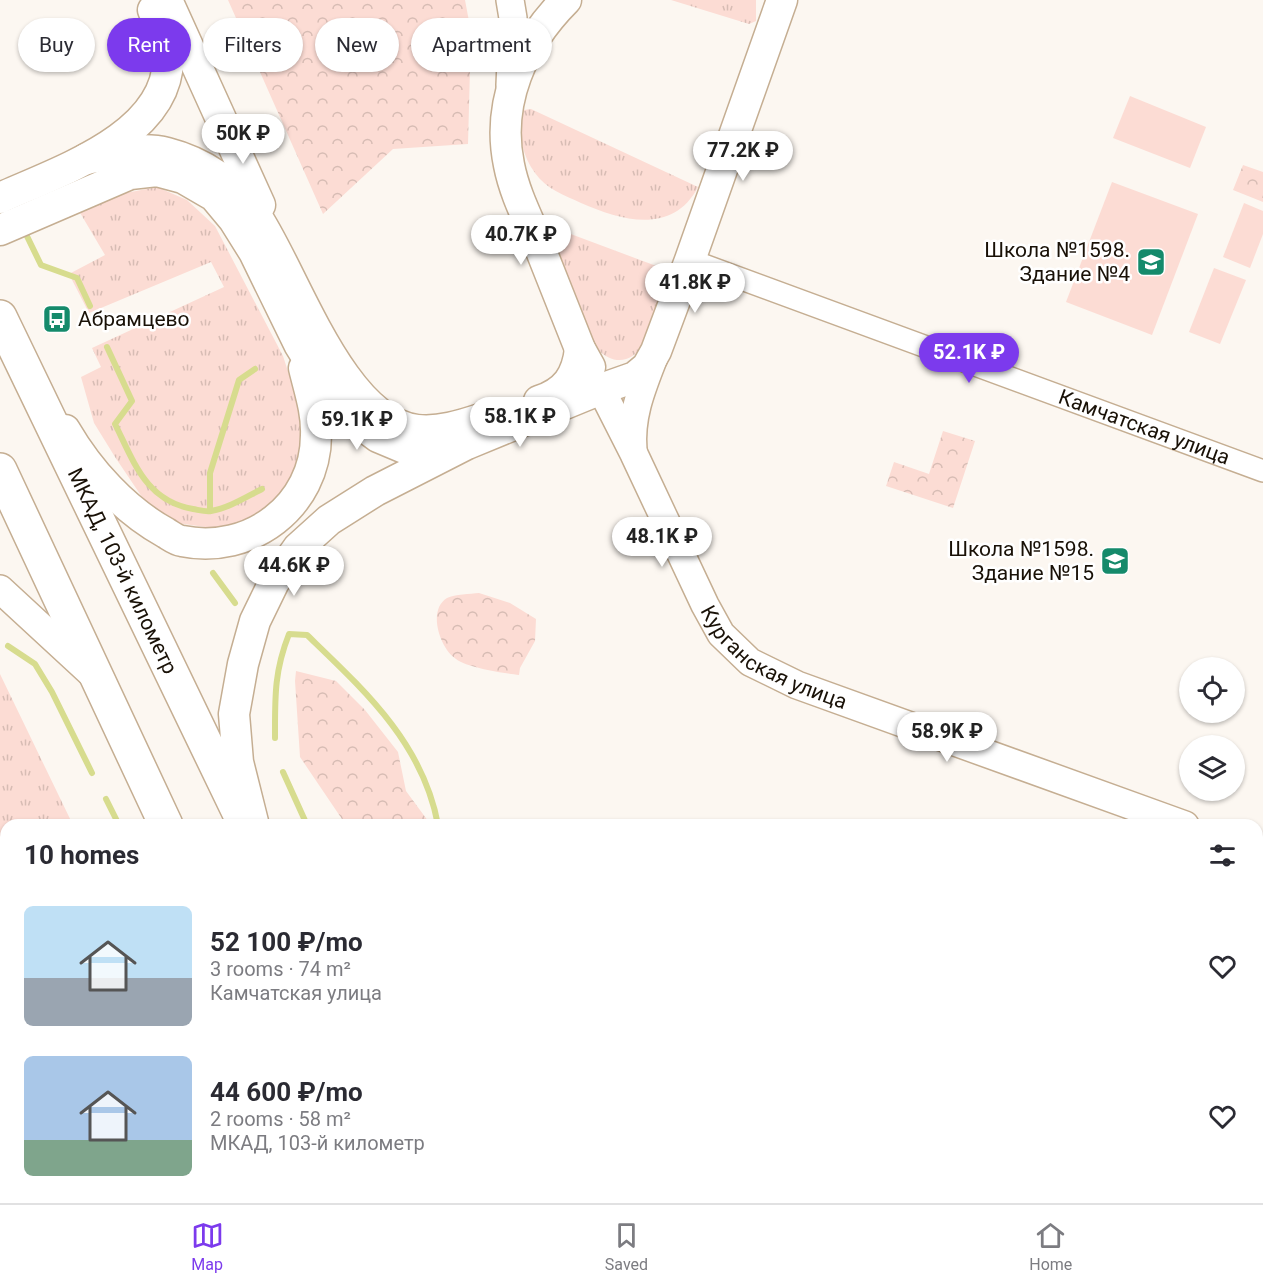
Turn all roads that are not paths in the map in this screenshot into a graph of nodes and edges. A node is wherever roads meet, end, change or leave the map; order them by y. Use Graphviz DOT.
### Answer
graph roads {
  1 [pos="149,0"];
  2 [pos="168,0"];
  3 [pos="510,0"];
  4 [pos="566,0"];
  5 [pos="774,0"];
  6 [pos="782,0"];
  7 [pos="771,30"];
  8 [pos="510,92"];
  9 [pos="86,159"];
  10 [pos="0,198"];
  11 [pos="2,229"];
  12 [pos="690,260"];
  13 [pos="0,315"];
  14 [pos="306,332"];
  15 [pos="580,349"];
  16 [pos="656,351"];
  17 [pos="601,389"];
  18 [pos="467,444"];
  19 [pos="634,454"];
  20 [pos="0,470"];
  21 [pos="1263,471"];
  22 [pos="0,589"];
  23 [pos="97,679"];
  24 [pos="163,819"];
  25 [pos="242,819"];
  26 [pos="252,819"];
  27 [pos="1168,819"];
  1 -- 9 [label="main road"];
  2 -- 14 [label="main road"];
  3 -- 8 [label="street"];
  4 -- 8 [label="main road, Курганская улица"];
  5 -- 7 [label="main road"];
  6 -- 7 [label="main road"];
  7 -- 12 [label="main road"];
  8 -- 15 [label="main road, Курганская улица"];
  9 -- 10 [label="main road"];
  9 -- 14 [label="main road"];
  11 -- 14 [label="main road"];
  12 -- 16 [label="main road"];
  12 -- 21 [label="street, Камчатская улица"];
  13 -- 14 [label="main road"];
  13 -- 25 [label="highway, МКАД, 103-й километр"];
  14 -- 15 [label="main road"];
  14 -- 18 [label="main road"];
  15 -- 17 [label="main road, Курганская улица"];
  16 -- 17 [label="main road"];
  16 -- 19 [label="street"];
  17 -- 18 [label="main road"];
  17 -- 19 [label="street, Курганская улица"];
  18 -- 26 [label="main road"];
  19 -- 27 [label="street, Курганская улица"];
  20 -- 23 [label="highway"];
  22 -- 23 [label="street"];
  23 -- 24 [label="highway"];
}
